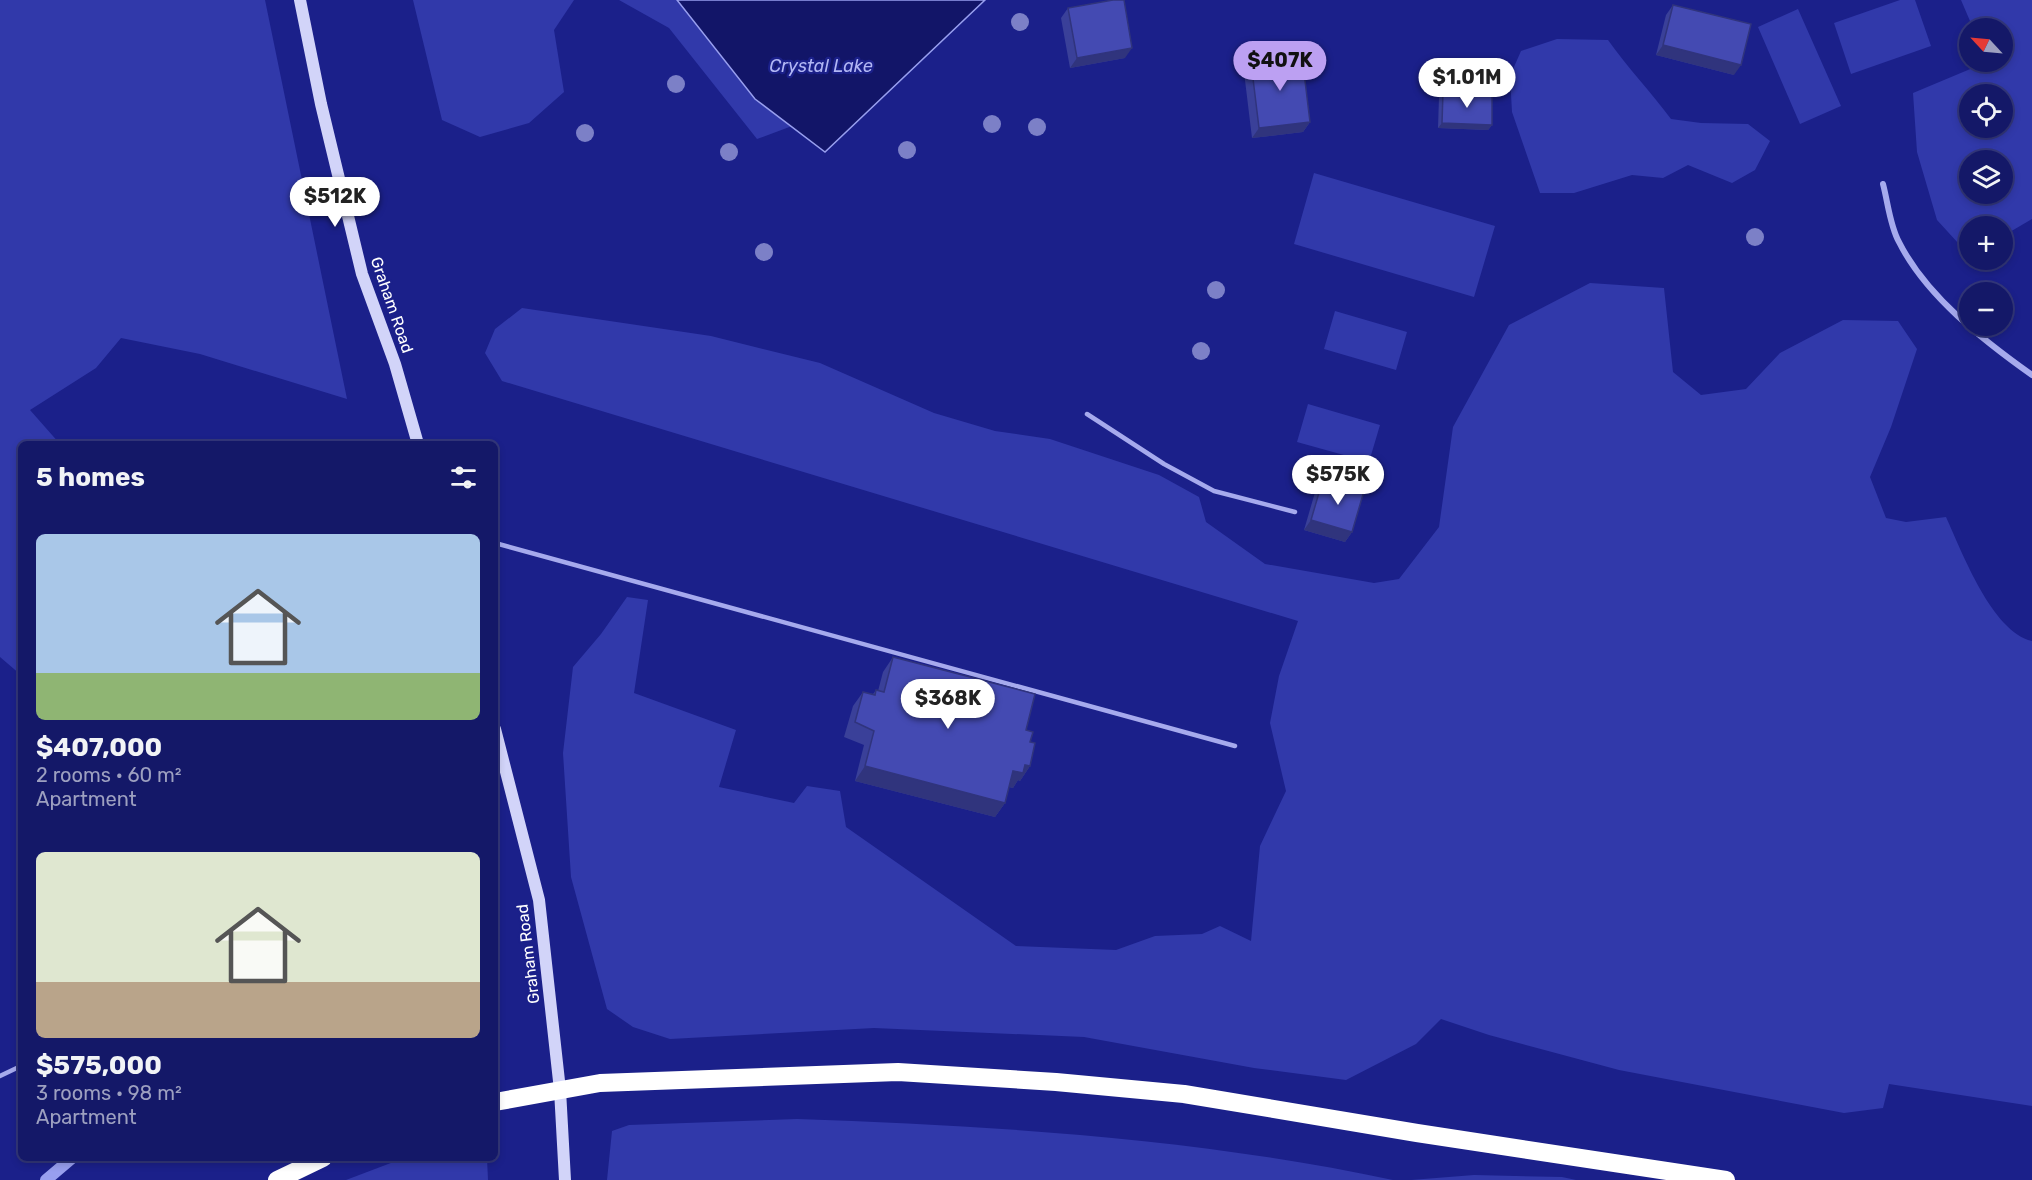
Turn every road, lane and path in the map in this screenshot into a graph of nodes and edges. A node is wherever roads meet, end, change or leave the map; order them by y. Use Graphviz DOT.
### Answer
graph roads {
  1 [pos="300,0"];
  2 [pos="1883,184"];
  3 [pos="2032,375"];
  4 [pos="1087,414"];
  5 [pos="417,441"];
  6 [pos="1295,512"];
  7 [pos="498,544"];
  8 [pos="498,741"];
  9 [pos="1235,746"];
  10 [pos="18,1067"];
  11 [pos="0,1076"];
  12 [pos="560,1090"];
  13 [pos="498,1101"];
  14 [pos="317,1161"];
  15 [pos="277,1180"];
  16 [pos="565,1180"];
  17 [pos="1726,1180"];
  1 -- 5 [label="main road, Graham Road"];
  2 -- 3 [label="street"];
  4 -- 6 [label="lane"];
  7 -- 9 [label="lane"];
  8 -- 12 [label="main road, Graham Road"];
  10 -- 11 [label="lane"];
  12 -- 13 [label="highway"];
  12 -- 16 [label="main road, Graham Road"];
  12 -- 17 [label="highway"];
  14 -- 15 [label="highway"];
}
